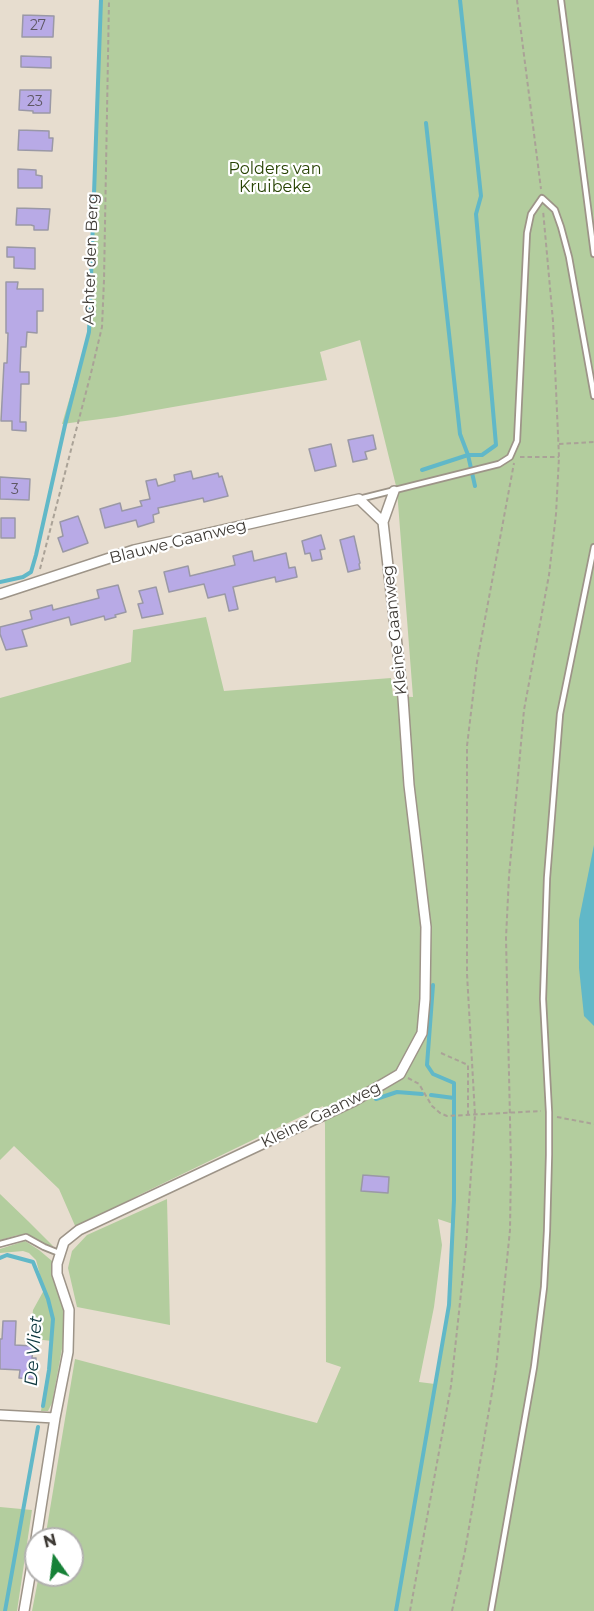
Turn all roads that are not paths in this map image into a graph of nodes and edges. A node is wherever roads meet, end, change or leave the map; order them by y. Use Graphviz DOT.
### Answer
graph roads {
  1 [pos="561,0"];
  2 [pos="594,254"];
  3 [pos="594,396"];
  4 [pos="394,491"];
  5 [pos="359,499"];
  6 [pos="383,522"];
  7 [pos="594,547"];
  8 [pos="0,594"];
  9 [pos="0,1244"];
  10 [pos="59,1253"];
  11 [pos="0,1414"];
  12 [pos="55,1418"];
  13 [pos="38,1527"];
  14 [pos="28,1587"];
  15 [pos="24,1611"];
  16 [pos="491,1611"];
  1 -- 2 [label="lane"];
  3 -- 4 [label="lane"];
  4 -- 5 [label="lane"];
  4 -- 6 [label="street, Kleine Gaanweg"];
  5 -- 6 [label="street"];
  5 -- 8 [label="street, Blauwe Gaanweg"];
  6 -- 10 [label="street, Kleine Gaanweg"];
  7 -- 16 [label="lane"];
  9 -- 10 [label="lane"];
  10 -- 12 [label="street"];
  11 -- 12 [label="street"];
  12 -- 13 [label="street"];
  14 -- 15 [label="street"];
}
